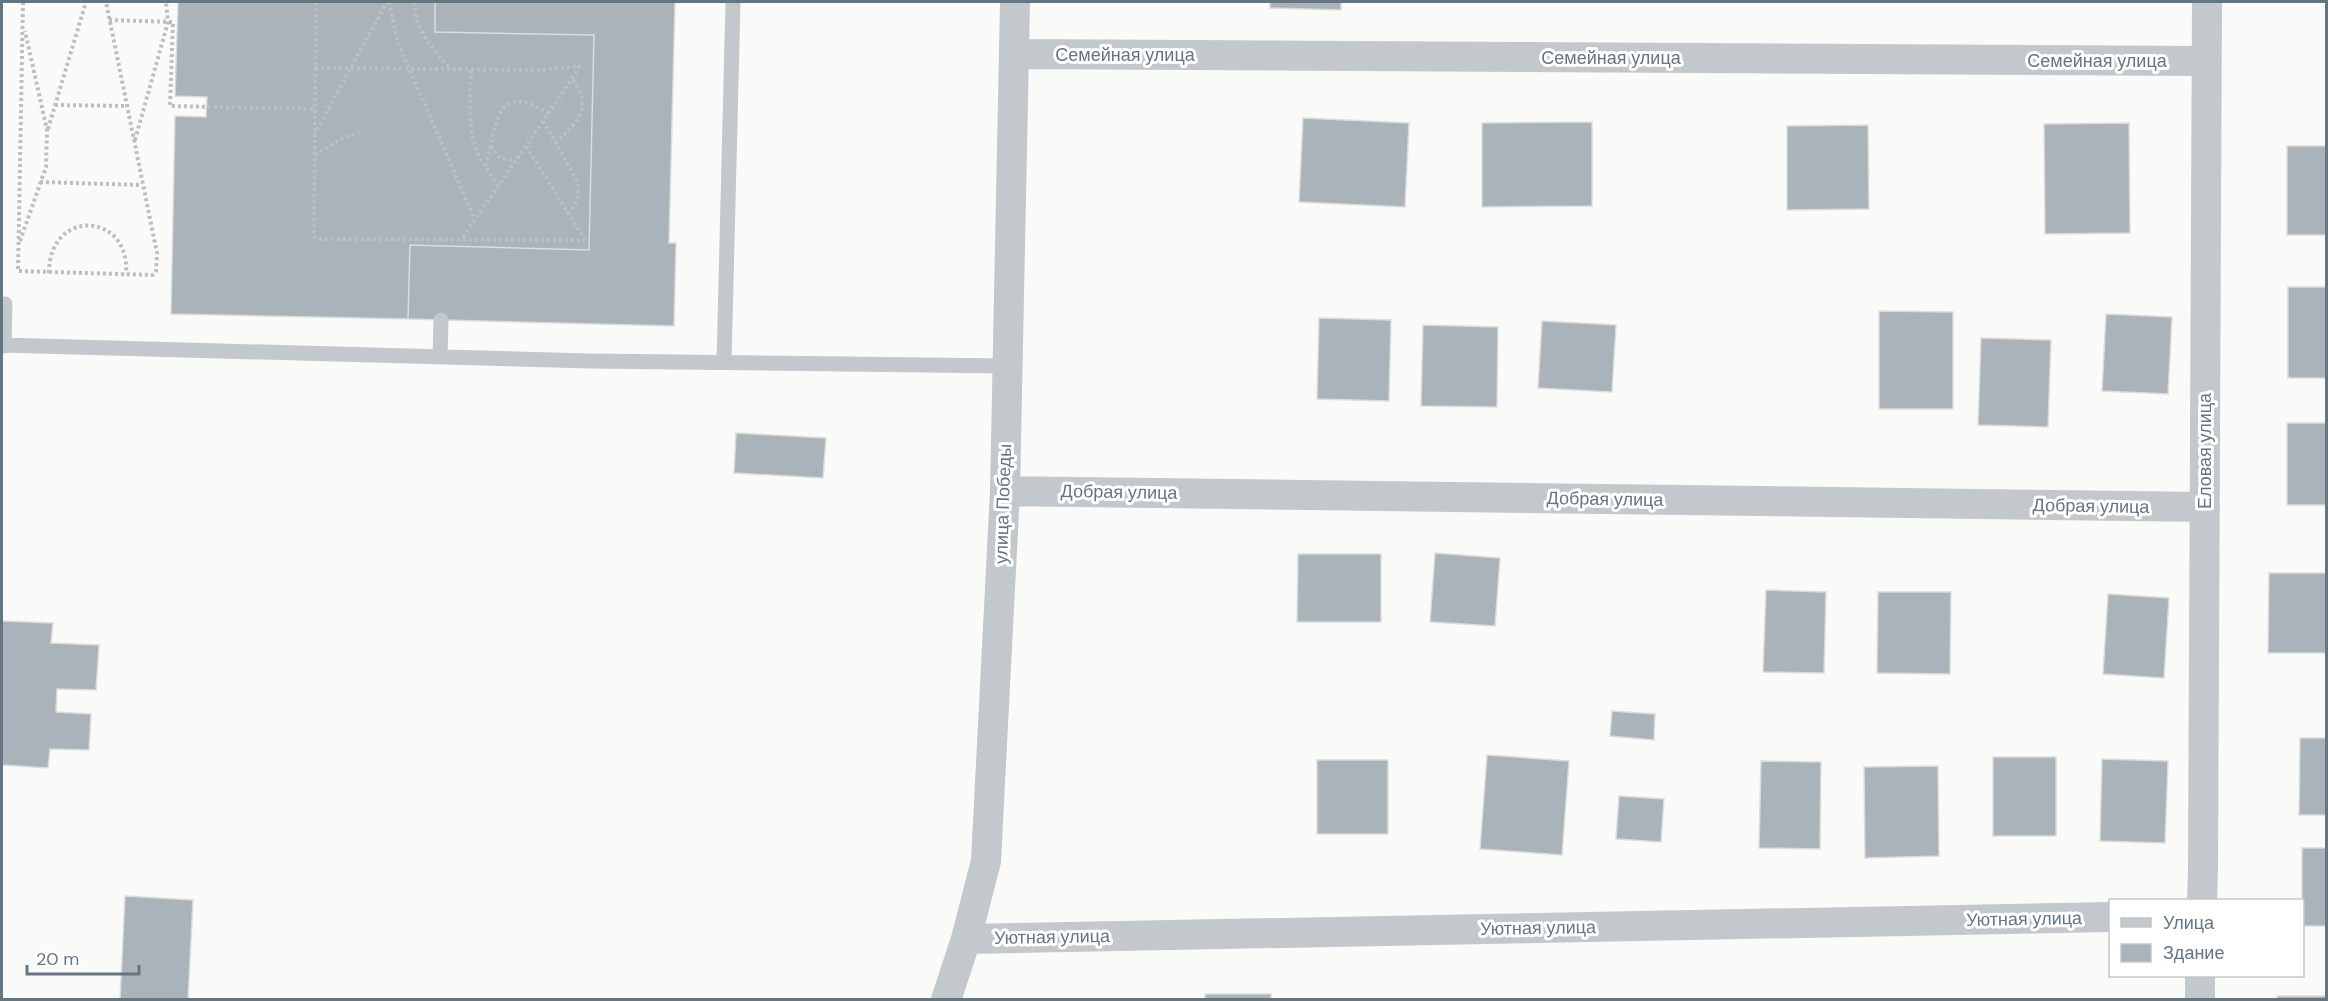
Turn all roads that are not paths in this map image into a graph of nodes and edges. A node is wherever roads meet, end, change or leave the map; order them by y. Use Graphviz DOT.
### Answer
graph roads {
  1 [pos="733,2"];
  2 [pos="1015,2"];
  3 [pos="2207,2"];
  4 [pos="1015,54"];
  5 [pos="2206,62"];
  6 [pos="5,304"];
  7 [pos="441,320"];
  8 [pos="3,346"];
  9 [pos="440,357"];
  10 [pos="724,362"];
  11 [pos="1008,366"];
  12 [pos="1005,491"];
  13 [pos="2205,507"];
  14 [pos="2202,899"];
  15 [pos="2109,917"];
  16 [pos="966,939"];
  17 [pos="2200,977"];
  18 [pos="946,999"];
  19 [pos="2200,999"];
  1 -- 10 [label="lane"];
  2 -- 4 [label="street, улица Победы"];
  3 -- 5 [label="street, Еловая улица"];
  4 -- 5 [label="street, Семейная улица"];
  4 -- 11 [label="street, улица Победы"];
  5 -- 13 [label="street, Еловая улица"];
  6 -- 8 [label="lane"];
  7 -- 9 [label="lane"];
  8 -- 9 [label="lane"];
  9 -- 10 [label="lane"];
  10 -- 11 [label="lane"];
  11 -- 12 [label="street, улица Победы"];
  12 -- 13 [label="street, Добрая улица"];
  12 -- 16 [label="street, улица Победы"];
  13 -- 14 [label="street, Еловая улица"];
  15 -- 16 [label="street, Уютная улица"];
  16 -- 18 [label="street, улица Победы"];
  17 -- 19 [label="street"];
}
